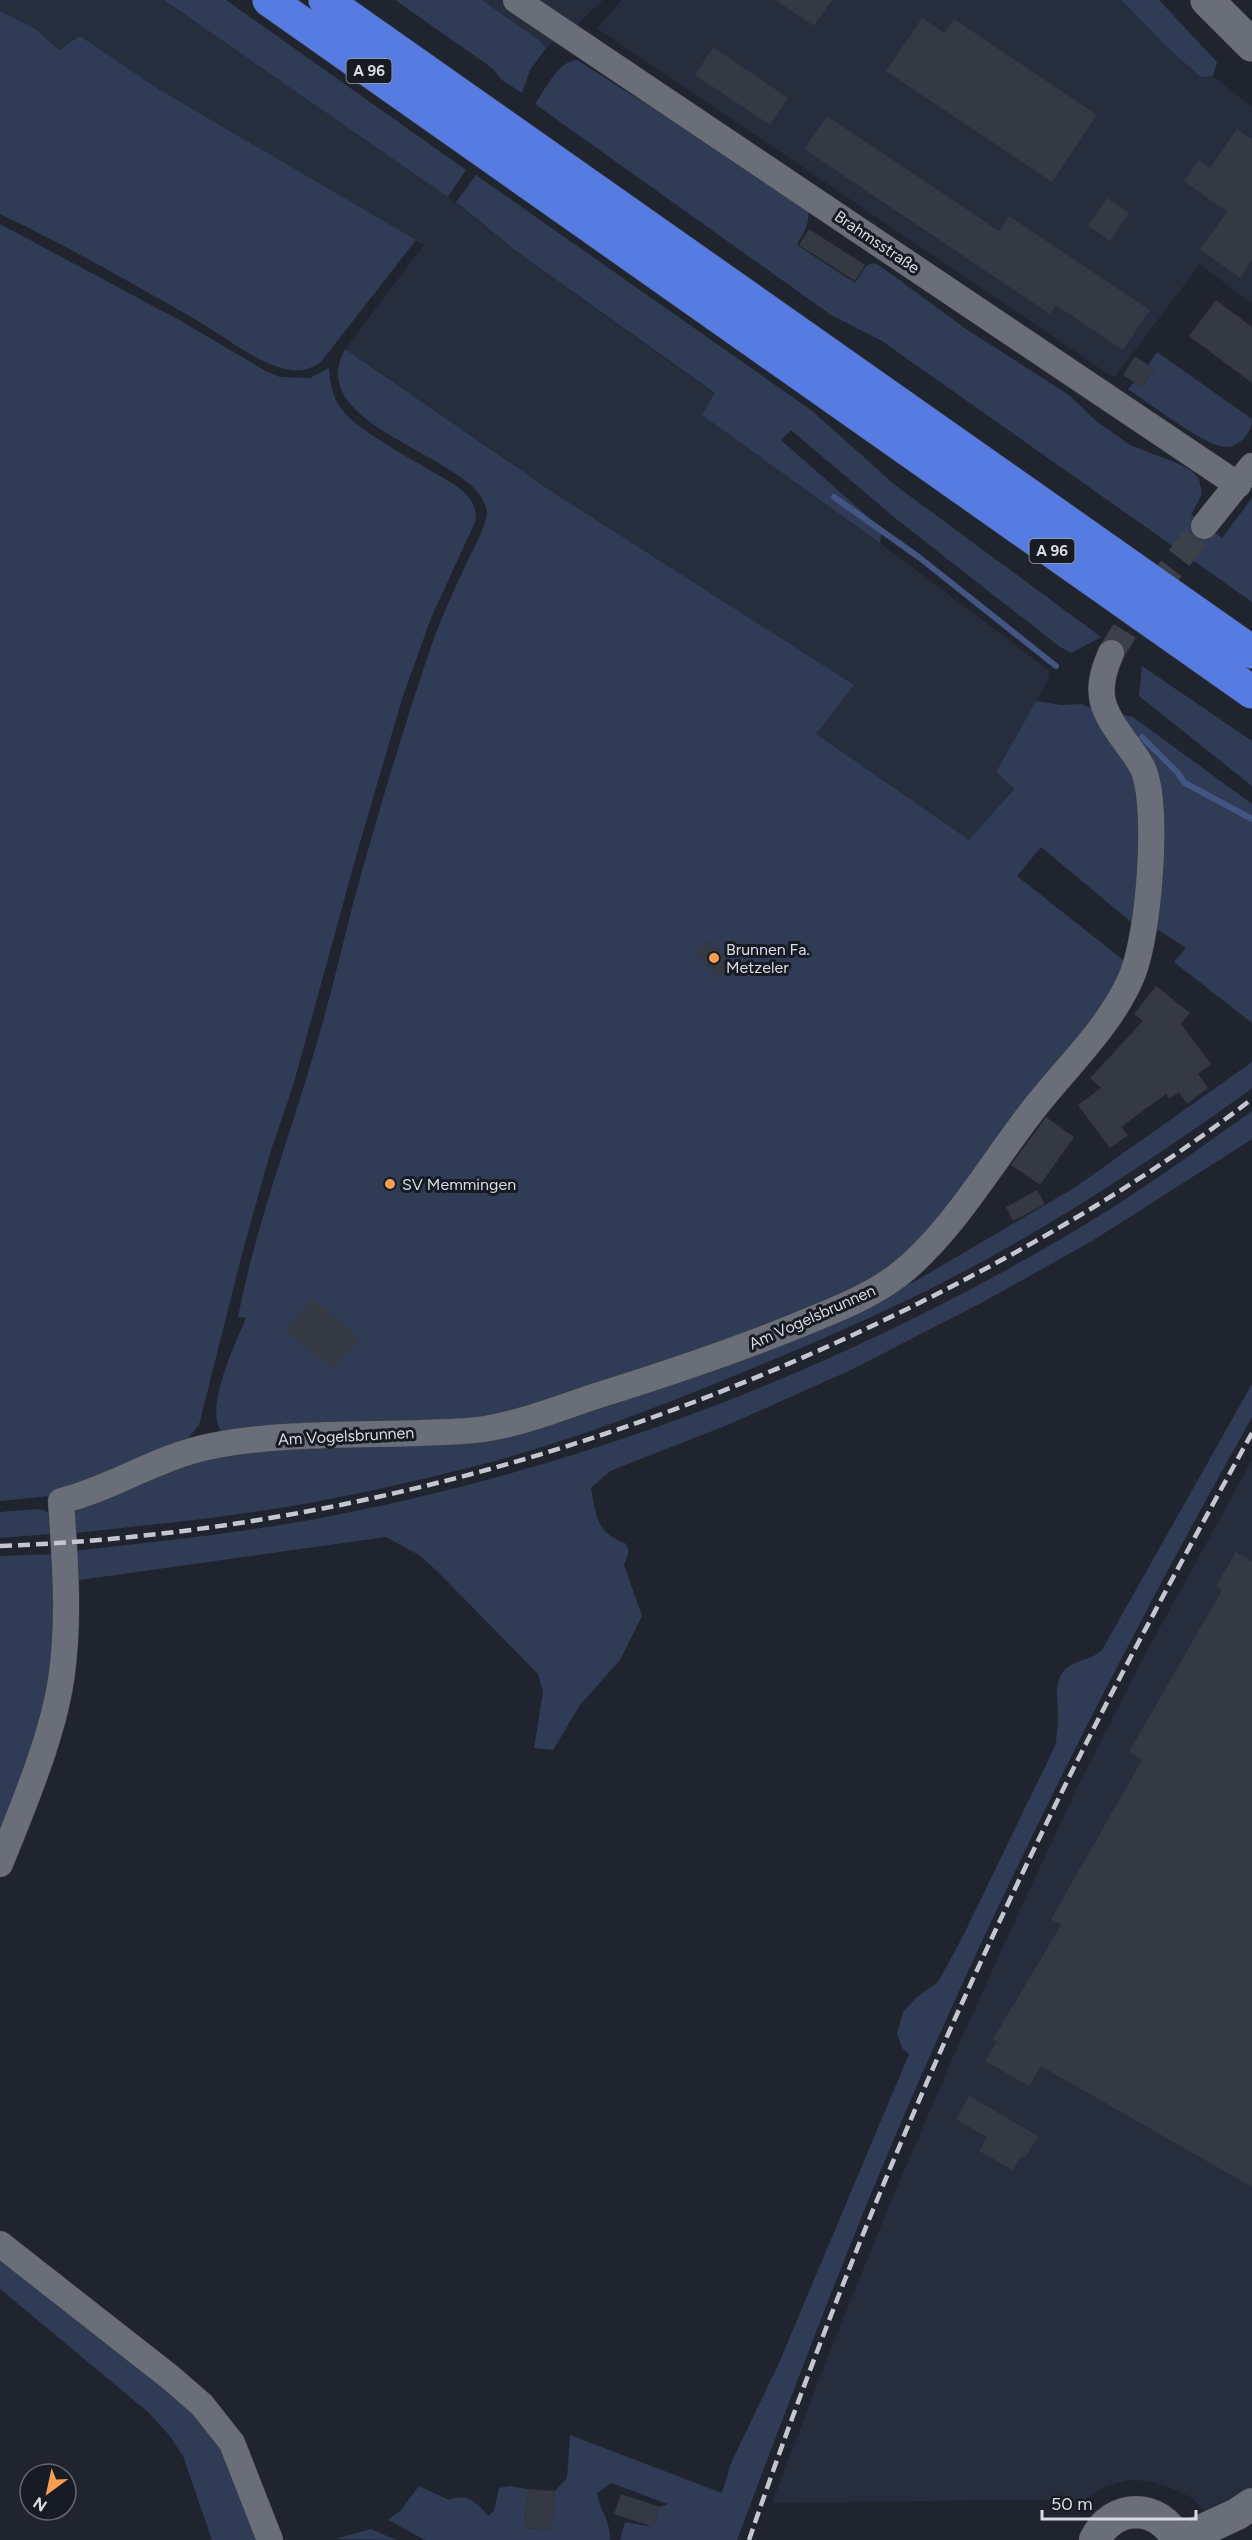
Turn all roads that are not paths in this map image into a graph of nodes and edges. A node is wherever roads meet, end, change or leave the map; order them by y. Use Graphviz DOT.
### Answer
graph roads {
  1 [pos="268,0"];
  2 [pos="325,0"];
  3 [pos="516,0"];
  4 [pos="1207,0"];
  5 [pos="1252,45"];
  6 [pos="1245,476"];
  7 [pos="1204,526"];
  8 [pos="1111,652"];
  9 [pos="1252,652"];
  10 [pos="1252,692"];
  11 [pos="0,1864"];
  12 [pos="0,2244"];
  13 [pos="1252,2504"];
  14 [pos="270,2540"];
  15 [pos="1095,2540"];
  16 [pos="1179,2540"];
  1 -- 10 [label="highway, A 96"];
  2 -- 9 [label="highway, A 96"];
  3 -- 6 [label="street, Brahmsstraße"];
  4 -- 5 [label="main road"];
  6 -- 7 [label="street"];
  8 -- 11 [label="street, Am Vogelsbrunnen"];
  12 -- 14 [label="street"];
  13 -- 16 [label="street"];
  15 -- 16 [label="street"];
}
